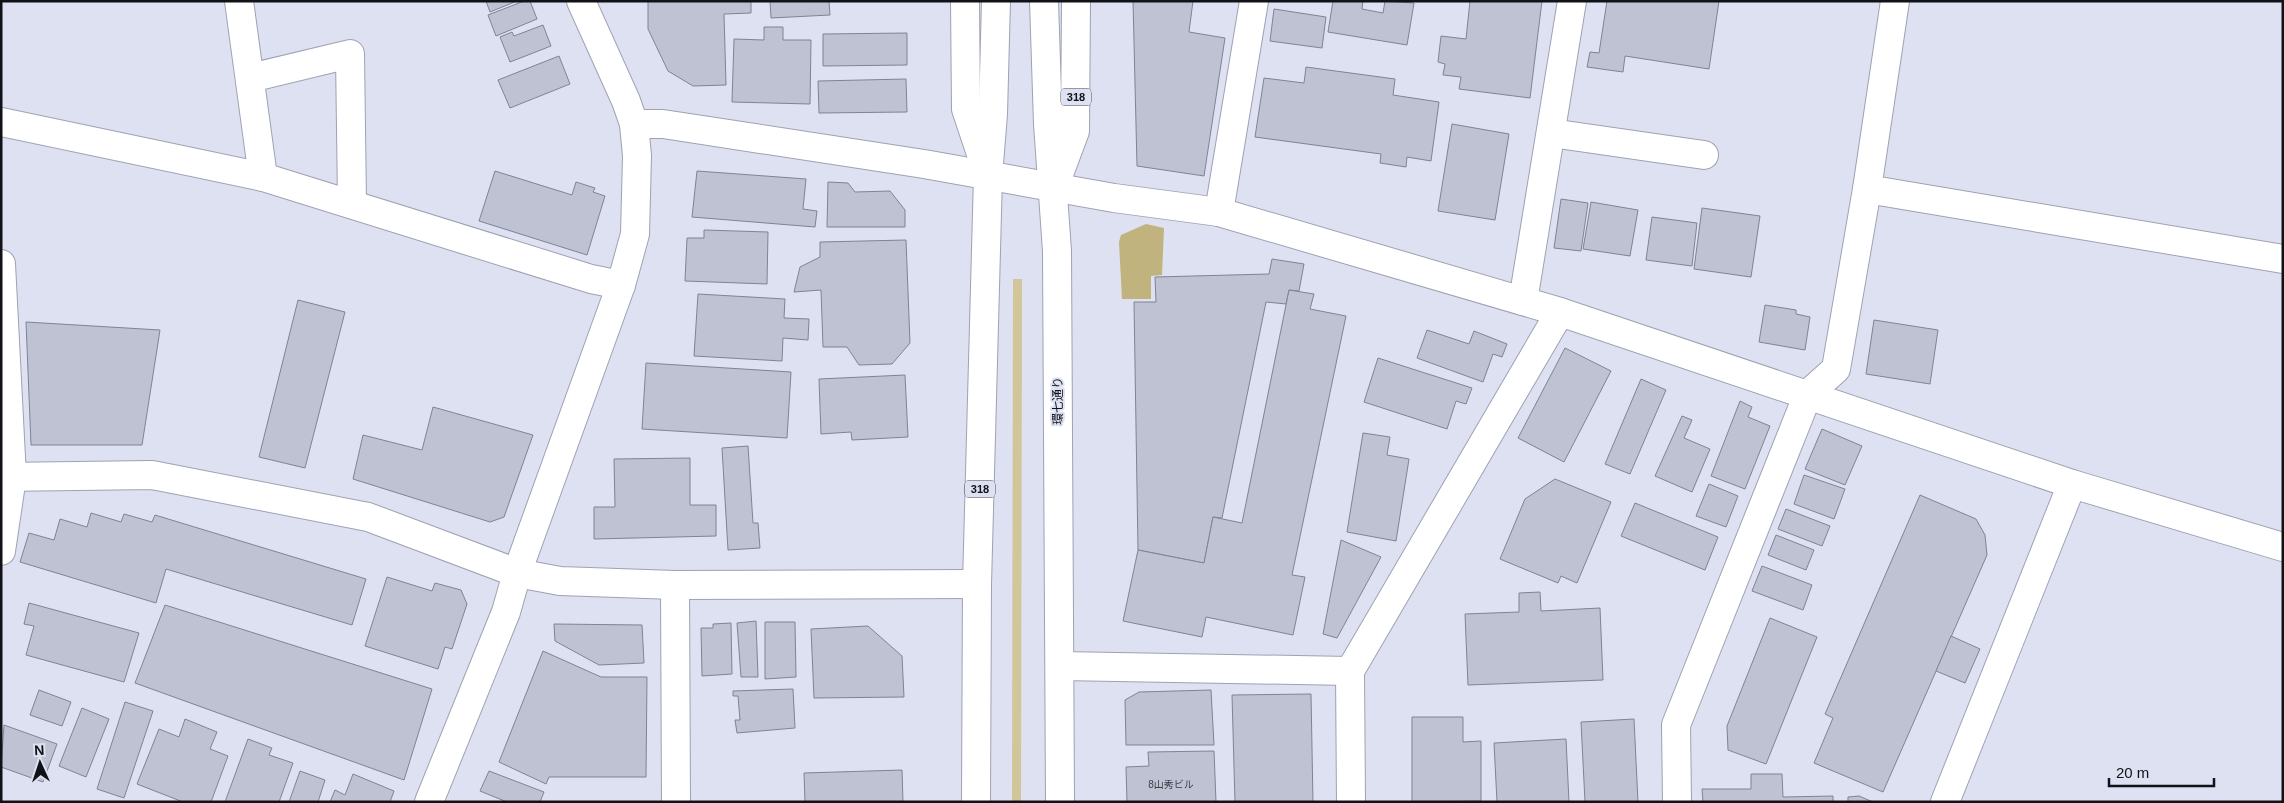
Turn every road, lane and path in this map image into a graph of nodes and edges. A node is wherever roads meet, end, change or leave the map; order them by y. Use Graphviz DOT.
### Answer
graph roads {
  1 [pos="239,1"];
  2 [pos="581,1"];
  3 [pos="965,1"];
  4 [pos="996,1"];
  5 [pos="1044,1"];
  6 [pos="1076,1"];
  7 [pos="1254,1"];
  8 [pos="1572,1"];
  9 [pos="1895,1"];
  10 [pos="250,78"];
  11 [pos="1,122"];
  12 [pos="634,124"];
  13 [pos="1551,133"];
  14 [pos="1704,155"];
  15 [pos="988,176"];
  16 [pos="263,177"];
  17 [pos="1054,188"];
  18 [pos="1867,189"];
  19 [pos="352,204"];
  20 [pos="1219,212"];
  21 [pos="2283,259"];
  22 [pos="1,264"];
  23 [pos="621,285"];
  24 [pos="1523,301"];
  25 [pos="1560,312"];
  26 [pos="1808,394"];
  27 [pos="7,477"];
  28 [pos="2072,484"];
  29 [pos="2283,547"];
  30 [pos="1,551"];
  31 [pos="517,573"];
  32 [pos="675,584"];
  33 [pos="977,584"];
  34 [pos="1060,666"];
  35 [pos="1350,671"];
  36 [pos="429,802"];
  37 [pos="676,802"];
  38 [pos="976,802"];
  39 [pos="1060,802"];
  40 [pos="1351,802"];
  41 [pos="1677,802"];
  42 [pos="1945,802"];
  1 -- 10 [label="street"];
  2 -- 12 [label="street"];
  3 -- 15 [label="street"];
  4 -- 15 [label="street, 318"];
  5 -- 17 [label="street, 環七通り / 318"];
  6 -- 17 [label="street, 318"];
  7 -- 20 [label="street"];
  8 -- 13 [label="street"];
  9 -- 18 [label="street"];
  10 -- 16 [label="street"];
  10 -- 19 [label="street"];
  11 -- 16 [label="street"];
  12 -- 15 [label="street"];
  12 -- 23 [label="street"];
  13 -- 14 [label="street"];
  13 -- 24 [label="street"];
  15 -- 17 [label="street"];
  15 -- 33 [label="street, 318"];
  16 -- 19 [label="street"];
  17 -- 20 [label="street"];
  17 -- 34 [label="street, 環七通り / 318"];
  18 -- 21 [label="street"];
  18 -- 26 [label="street"];
  19 -- 23 [label="street"];
  20 -- 24 [label="street"];
  22 -- 27 [label="street"];
  23 -- 31 [label="street"];
  24 -- 25 [label="street"];
  25 -- 26 [label="street"];
  25 -- 35 [label="street"];
  26 -- 28 [label="street"];
  26 -- 41 [label="street"];
  27 -- 30 [label="street"];
  27 -- 31 [label="street"];
  28 -- 29 [label="street"];
  28 -- 42 [label="street"];
  31 -- 32 [label="street"];
  31 -- 36 [label="street"];
  32 -- 33 [label="street"];
  32 -- 37 [label="street"];
  33 -- 38 [label="street, 318"];
  34 -- 35 [label="street"];
  34 -- 39 [label="street, 環七通り / 318"];
  35 -- 40 [label="street"];
}
